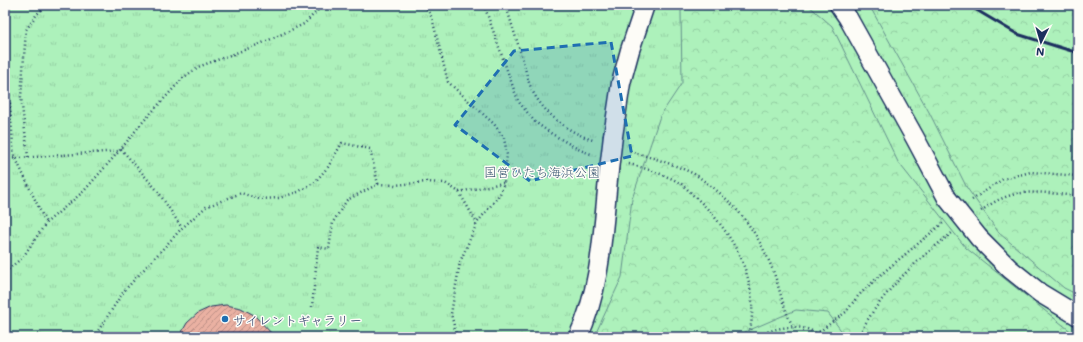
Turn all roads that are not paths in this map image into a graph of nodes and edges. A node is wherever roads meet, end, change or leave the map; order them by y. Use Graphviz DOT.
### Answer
graph roads {
  1 [pos="645,5"];
  2 [pos="839,5"];
  3 [pos="1078,316"];
  4 [pos="578,337"];
  1 -- 4 [label="street, bridge"];
  2 -- 3 [label="street, bridge"];
}
